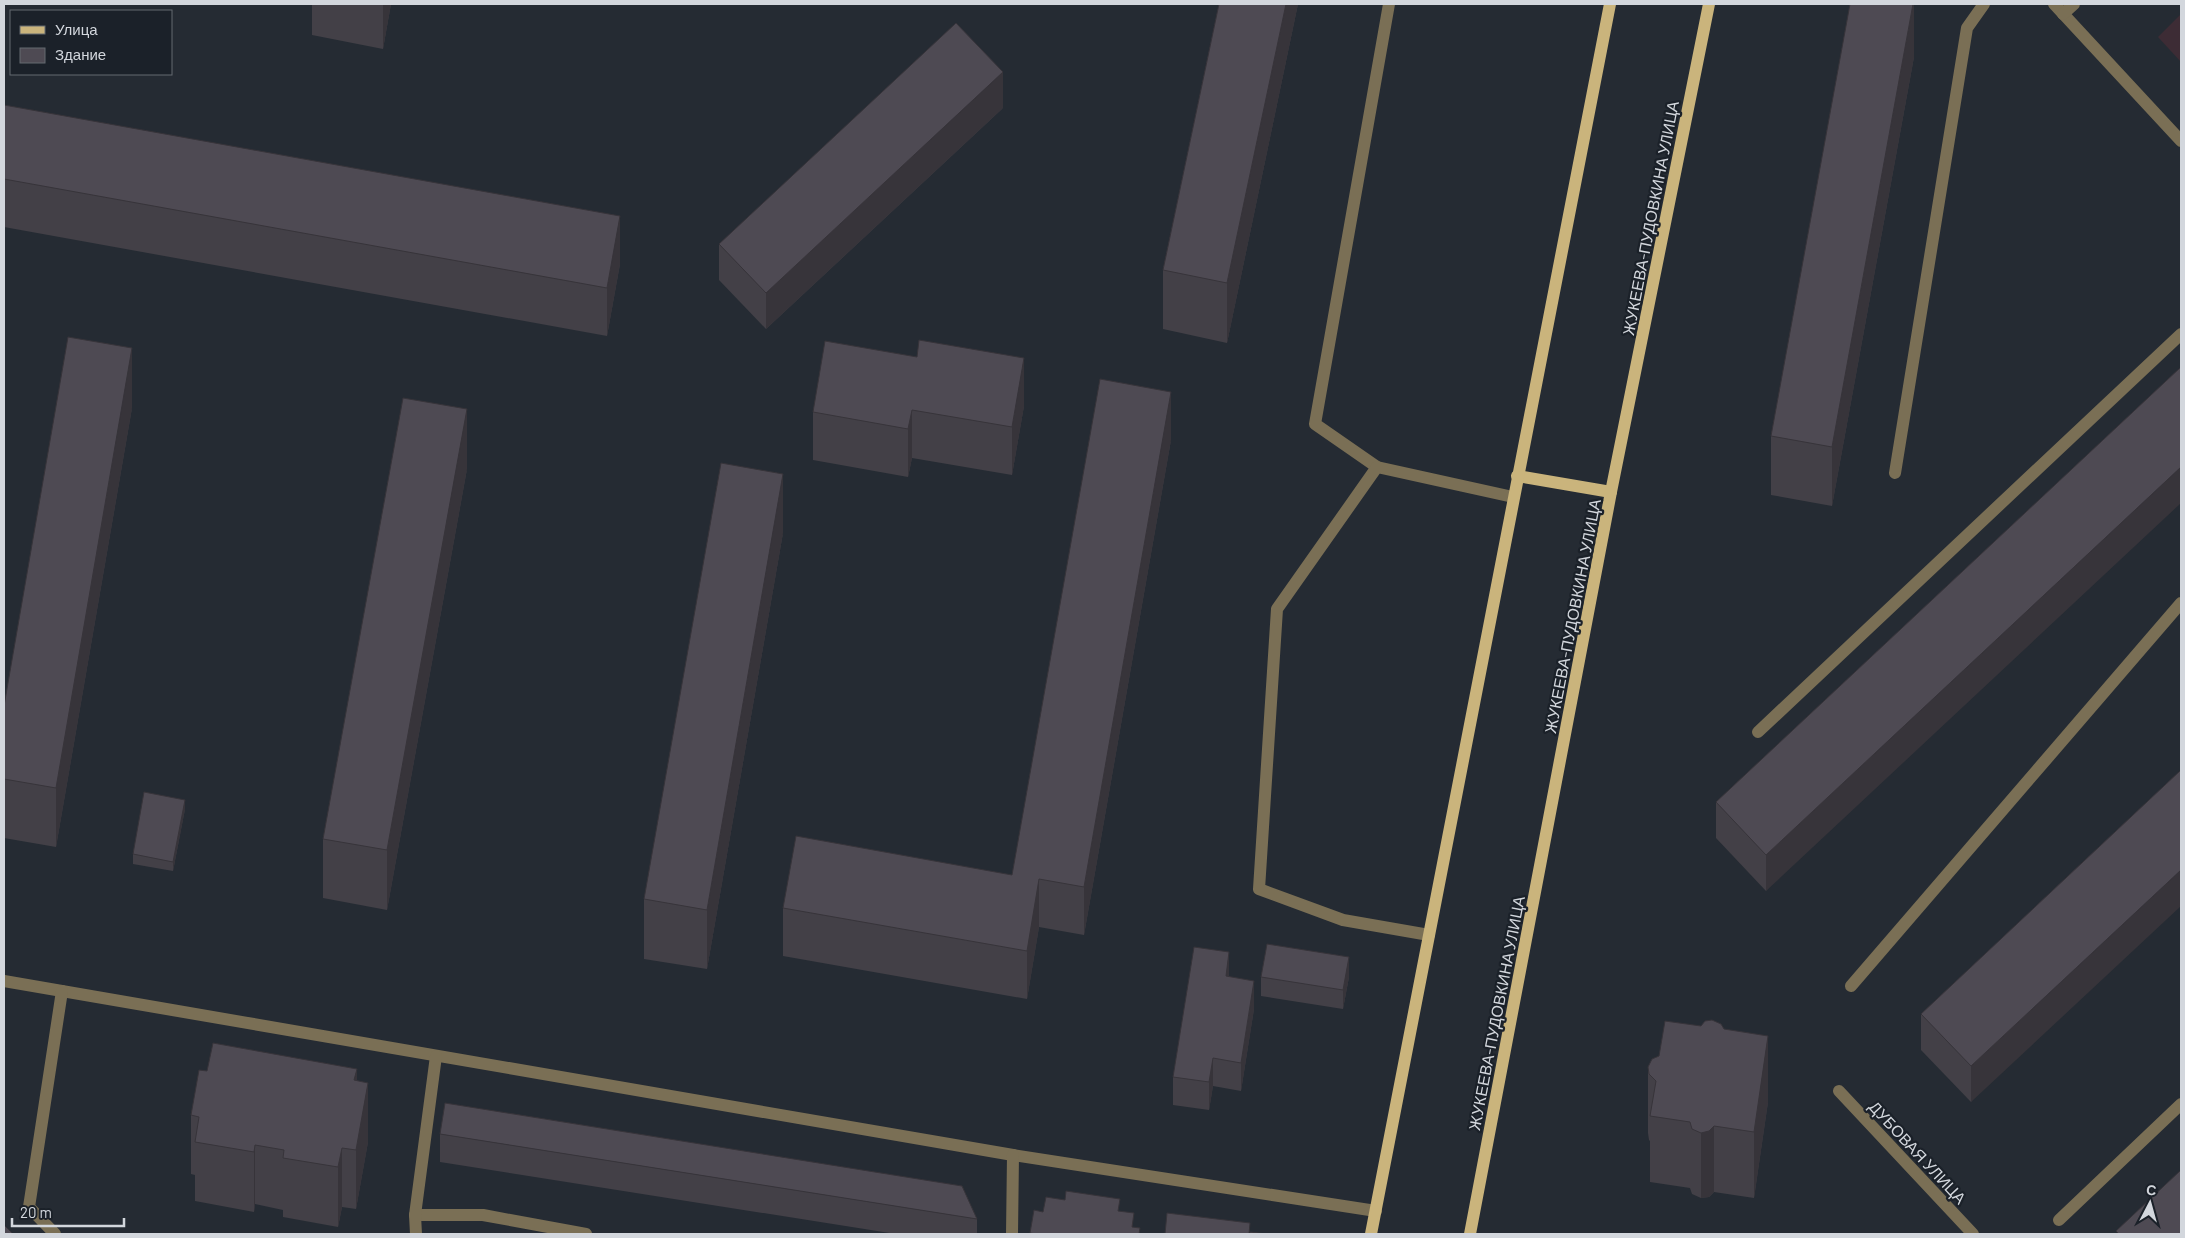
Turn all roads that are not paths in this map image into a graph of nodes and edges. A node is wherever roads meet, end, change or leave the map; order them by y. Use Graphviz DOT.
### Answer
graph roads {
  1 [pos="1389,4"];
  2 [pos="1610,4"];
  3 [pos="1709,4"];
  4 [pos="1984,4"];
  5 [pos="2054,4"];
  6 [pos="2074,4"];
  7 [pos="2064,14"];
  8 [pos="2181,141"];
  9 [pos="2181,334"];
  10 [pos="1377,467"];
  11 [pos="1895,474"];
  12 [pos="1517,476"];
  13 [pos="1612,492"];
  14 [pos="1513,497"];
  15 [pos="2181,603"];
  16 [pos="1758,732"];
  17 [pos="1429,935"];
  18 [pos="4,981"];
  19 [pos="1851,986"];
  20 [pos="62,991"];
  21 [pos="436,1056"];
  22 [pos="1839,1091"];
  23 [pos="2181,1104"];
  24 [pos="1013,1155"];
  25 [pos="1376,1211"];
  26 [pos="415,1215"];
  27 [pos="2059,1220"];
  28 [pos="55,1234"];
  29 [pos="416,1234"];
  30 [pos="586,1234"];
  31 [pos="1012,1234"];
  32 [pos="1371,1234"];
  33 [pos="1470,1234"];
  34 [pos="1973,1234"];
  1 -- 10 [label="street"];
  2 -- 12 [label="main road"];
  3 -- 13 [label="main road, ЖУКЕЕВА-ПУДОВКИНА УЛИЦА"];
  4 -- 11 [label="street"];
  5 -- 7 [label="street"];
  6 -- 7 [label="street"];
  7 -- 8 [label="street"];
  9 -- 16 [label="street"];
  10 -- 14 [label="street"];
  10 -- 17 [label="street"];
  12 -- 13 [label="main road"];
  12 -- 14 [label="main road"];
  13 -- 33 [label="main road, ЖУКЕЕВА-ПУДОВКИНА УЛИЦА"];
  14 -- 17 [label="main road"];
  15 -- 19 [label="street"];
  17 -- 25 [label="main road"];
  18 -- 20 [label="street"];
  20 -- 21 [label="street"];
  20 -- 28 [label="street"];
  21 -- 24 [label="street"];
  21 -- 26 [label="street"];
  22 -- 34 [label="street, ДУБОВАЯ УЛИЦА"];
  23 -- 27 [label="street"];
  24 -- 25 [label="street"];
  24 -- 31 [label="street"];
  25 -- 32 [label="main road"];
  26 -- 29 [label="street"];
  26 -- 30 [label="street"];
}
